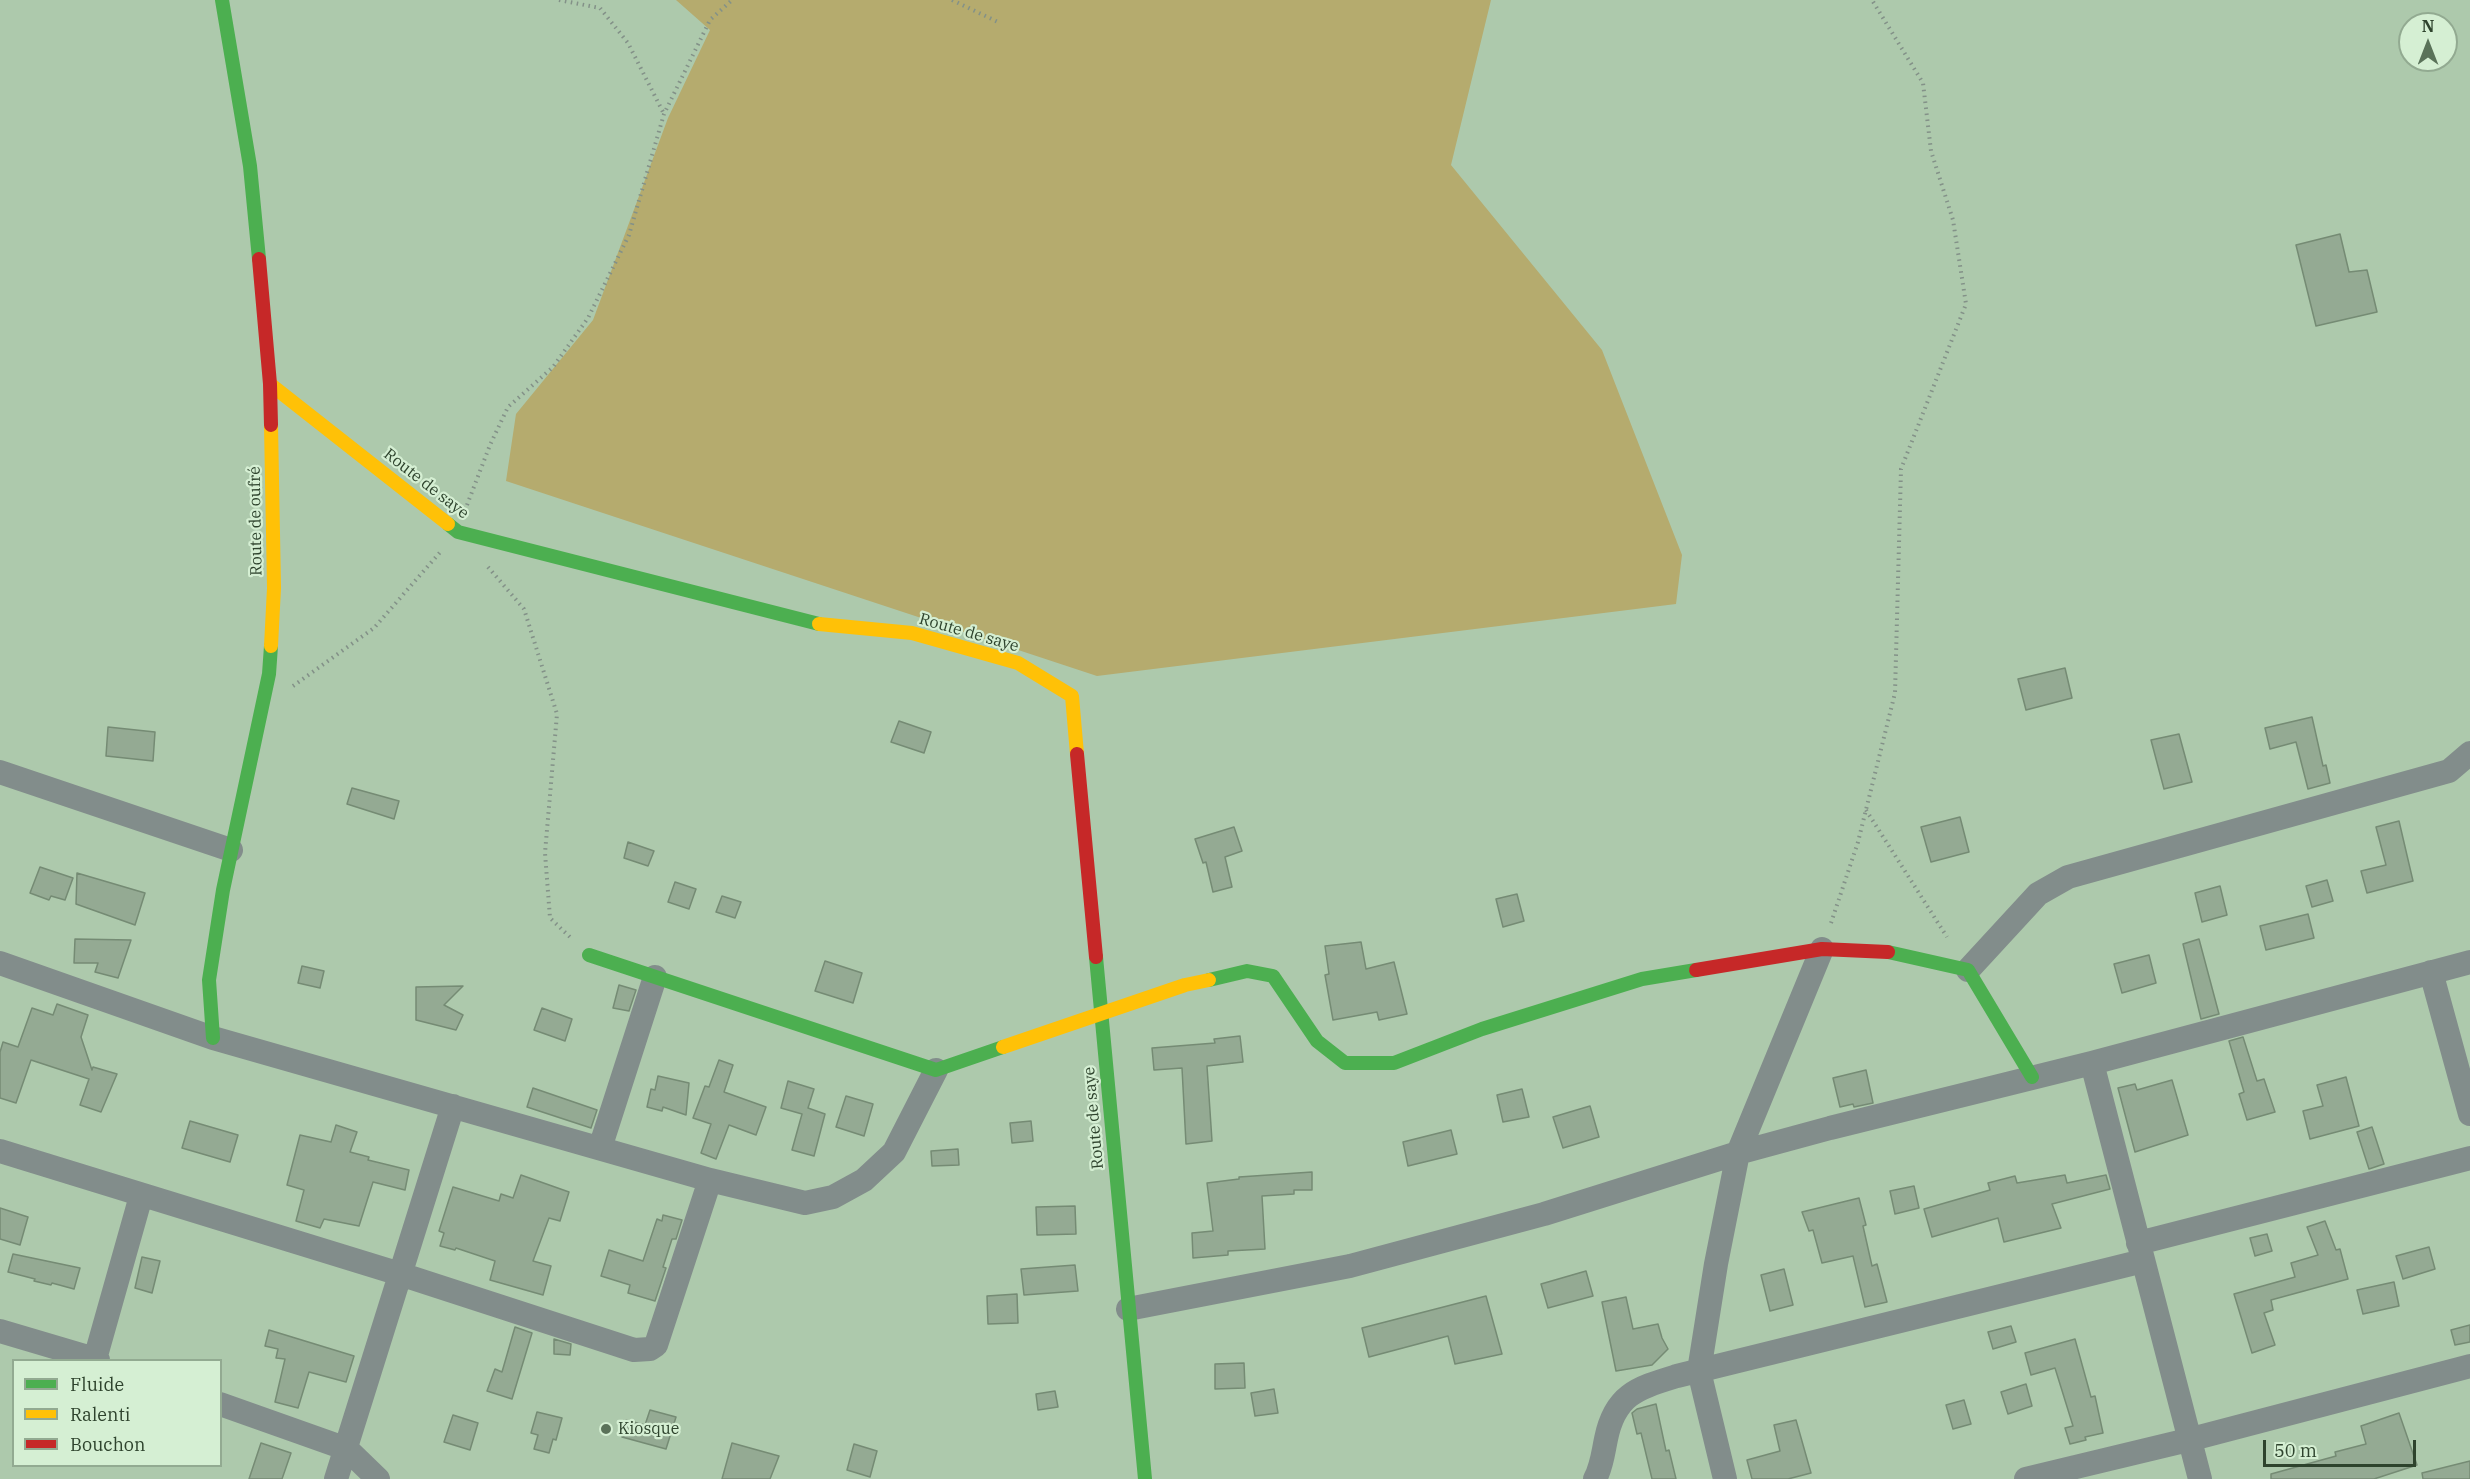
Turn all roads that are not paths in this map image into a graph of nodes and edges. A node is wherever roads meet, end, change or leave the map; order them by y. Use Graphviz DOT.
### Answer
graph roads {
  1 [pos="222,0"];
  2 [pos="270,384"];
  3 [pos="2470,753"];
  4 [pos="0,772"];
  5 [pos="231,849"];
  6 [pos="1822,950"];
  7 [pos="589,955"];
  8 [pos="2470,962"];
  9 [pos="0,963"];
  10 [pos="1968,970"];
  11 [pos="2431,972"];
  12 [pos="655,977"];
  13 [pos="1101,1013"];
  14 [pos="213,1038"];
  15 [pos="2092,1063"];
  16 [pos="936,1070"];
  17 [pos="2032,1077"];
  18 [pos="453,1106"];
  19 [pos="2470,1114"];
  20 [pos="600,1148"];
  21 [pos="0,1151"];
  22 [pos="1738,1153"];
  23 [pos="2470,1158"];
  24 [pos="710,1180"];
  25 [pos="141,1196"];
  26 [pos="2140,1252"];
  27 [pos="400,1274"];
  28 [pos="1128,1309"];
  29 [pos="0,1331"];
  30 [pos="93,1359"];
  31 [pos="96,1359"];
  32 [pos="2470,1366"];
  33 [pos="1699,1371"];
  34 [pos="222,1405"];
  35 [pos="2188,1440"];
  36 [pos="346,1449"];
  37 [pos="336,1479"];
  38 [pos="378,1479"];
  39 [pos="1145,1479"];
  40 [pos="1594,1479"];
  41 [pos="1725,1479"];
  42 [pos="2026,1479"];
  43 [pos="2200,1479"];
  1 -- 2 [label="street, Route de oufré"];
  2 -- 5 [label="street, Route de oufré"];
  2 -- 13 [label="street, Route de saye"];
  3 -- 10 [label="street"];
  4 -- 5 [label="street"];
  5 -- 14 [label="street, Route de oufré"];
  6 -- 10 [label="street"];
  6 -- 13 [label="street"];
  6 -- 22 [label="street"];
  7 -- 12 [label="street"];
  8 -- 11 [label="street"];
  9 -- 14 [label="street"];
  10 -- 17 [label="street"];
  11 -- 15 [label="street"];
  11 -- 19 [label="street"];
  12 -- 16 [label="street"];
  12 -- 20 [label="street"];
  13 -- 16 [label="street"];
  13 -- 28 [label="street, Route de saye"];
  14 -- 18 [label="street"];
  15 -- 17 [label="street"];
  15 -- 26 [label="street"];
  16 -- 24 [label="street"];
  17 -- 22 [label="street"];
  18 -- 20 [label="street"];
  18 -- 27 [label="street"];
  20 -- 24 [label="street"];
  21 -- 25 [label="street"];
  22 -- 28 [label="street"];
  22 -- 33 [label="street"];
  23 -- 26 [label="street"];
  24 -- 27 [label="street"];
  25 -- 27 [label="street"];
  25 -- 31 [label="street"];
  26 -- 33 [label="street"];
  26 -- 35 [label="street"];
  27 -- 36 [label="street"];
  28 -- 39 [label="street, Route de saye"];
  29 -- 30 [label="street"];
  32 -- 35 [label="street"];
  33 -- 40 [label="street"];
  33 -- 41 [label="street"];
  34 -- 36 [label="street"];
  35 -- 42 [label="street"];
  35 -- 43 [label="street"];
  36 -- 37 [label="street"];
  36 -- 38 [label="street"];
}
